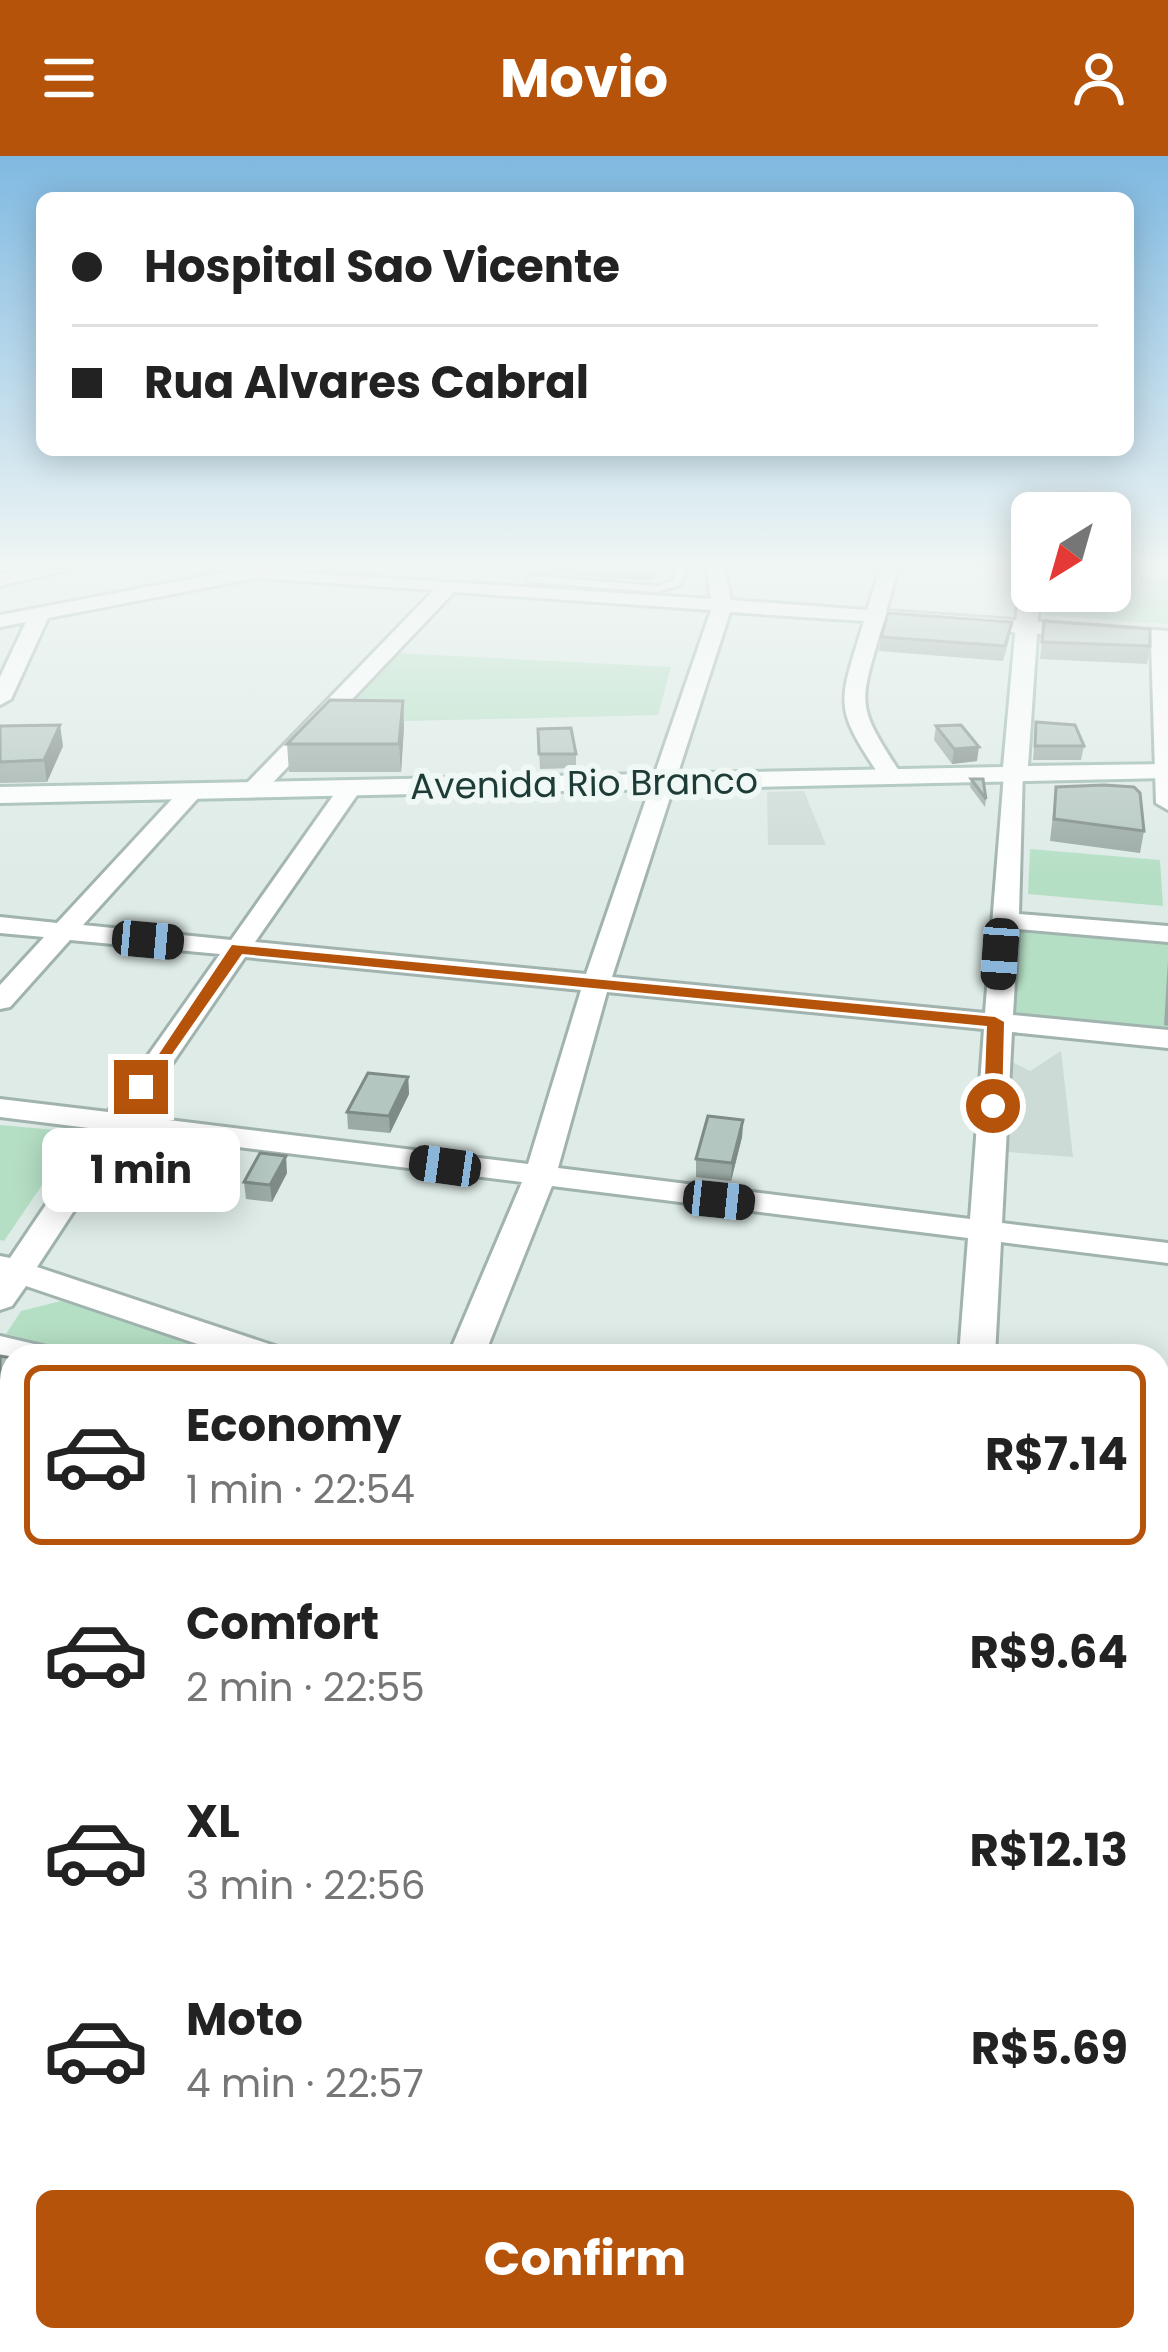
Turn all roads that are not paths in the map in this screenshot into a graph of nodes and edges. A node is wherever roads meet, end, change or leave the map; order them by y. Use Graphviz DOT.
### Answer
graph roads {
  1 [pos="13,671"];
  2 [pos="366,671"];
  3 [pos="702,671"];
  4 [pos="859,671"];
  5 [pos="1021,671"];
  6 [pos="1166,671"];
  7 [pos="0,699"];
  8 [pos="1166,771"];
  9 [pos="1015,774"];
  10 [pos="892,777"];
  11 [pos="670,781"];
  12 [pos="350,788"];
  13 [pos="254,789"];
  14 [pos="192,791"];
  15 [pos="0,795"];
  16 [pos="1168,803"];
  17 [pos="1002,920"];
  18 [pos="0,926"];
  19 [pos="60,932"];
  20 [pos="1168,934"];
  21 [pos="237,949"];
  22 [pos="596,984"];
  23 [pos="0,1000"];
  24 [pos="995,1022"];
  25 [pos="1168,1039"];
  26 [pos="0,1108"];
  27 [pos="116,1121"];
  28 [pos="539,1178"];
  29 [pos="988,1231"];
  30 [pos="1168,1253"];
  31 [pos="5,1280"];
  32 [pos="227,1344"];
  33 [pos="471,1344"];
  34 [pos="977,1344"];
  1 -- 7 [label="street"];
  2 -- 13 [label="street"];
  3 -- 11 [label="street"];
  4 -- 10 [label="street"];
  5 -- 9 [label="main road"];
  6 -- 8 [label="street"];
  8 -- 9 [label="main road, Avenida Rio Branco"];
  8 -- 16 [label="street"];
  9 -- 10 [label="main road, Avenida Rio Branco"];
  9 -- 17 [label="street"];
  10 -- 11 [label="main road, Avenida Rio Branco"];
  11 -- 12 [label="main road, Avenida Rio Branco"];
  11 -- 22 [label="street"];
  12 -- 13 [label="main road, Avenida Rio Branco"];
  12 -- 21 [label="street"];
  13 -- 14 [label="main road, Avenida Rio Branco"];
  14 -- 15 [label="main road, Avenida Rio Branco"];
  14 -- 19 [label="street"];
  17 -- 20 [label="street"];
  17 -- 24 [label="street"];
  18 -- 19 [label="street"];
  19 -- 21 [label="street"];
  19 -- 23 [label="street"];
  21 -- 22 [label="street"];
  21 -- 27 [label="street"];
  22 -- 24 [label="street"];
  22 -- 28 [label="street"];
  24 -- 25 [label="street"];
  24 -- 29 [label="street"];
  26 -- 27 [label="street"];
  27 -- 28 [label="street"];
  27 -- 31 [label="street"];
  28 -- 29 [label="street"];
  28 -- 33 [label="street"];
  29 -- 30 [label="street"];
  29 -- 34 [label="street"];
  31 -- 32 [label="street"];
}
